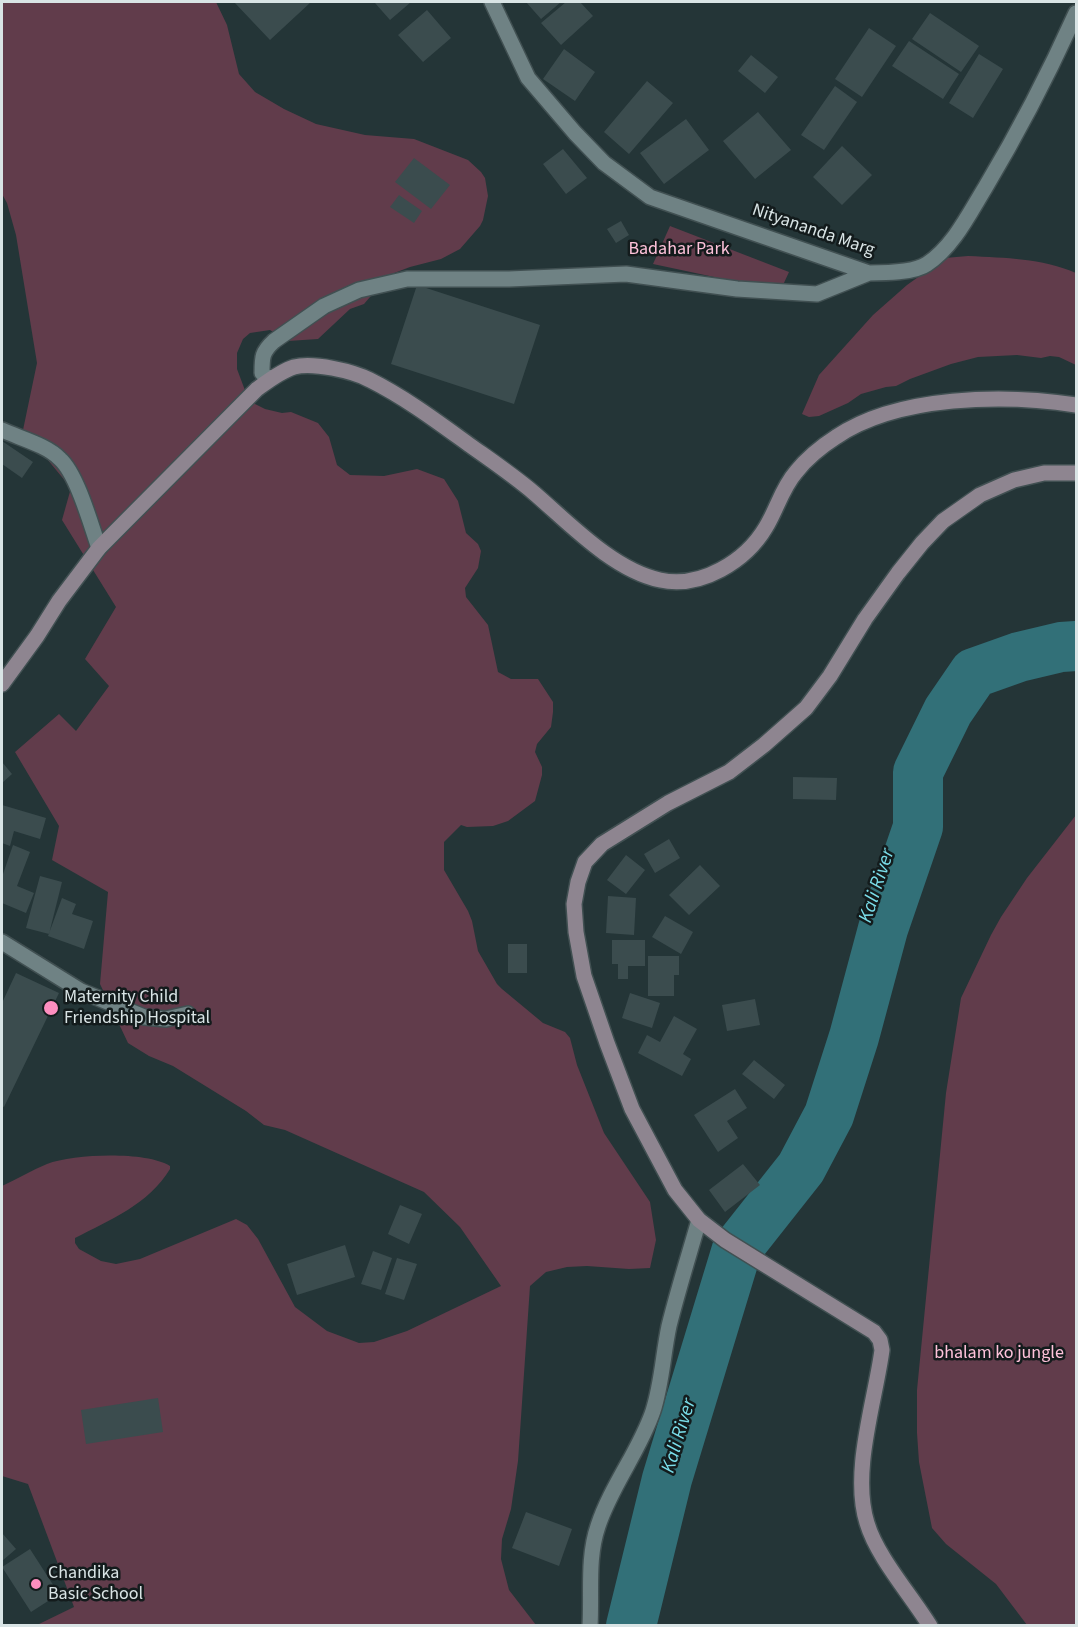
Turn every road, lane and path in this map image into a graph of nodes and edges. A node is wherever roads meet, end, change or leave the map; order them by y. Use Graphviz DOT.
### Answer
graph roads {
  1 [pos="492,2"];
  2 [pos="1077,12"];
  3 [pos="869,273"];
  4 [pos="272,378"];
  5 [pos="1077,405"];
  6 [pos="2,430"];
  7 [pos="1077,473"];
  8 [pos="99,548"];
  9 [pos="2,684"];
  10 [pos="2,942"];
  11 [pos="188,1014"];
  12 [pos="699,1220"];
  13 [pos="590,1626"];
  14 [pos="930,1626"];
  1 -- 3 [label="street, Nityananda Marg"];
  2 -- 3 [label="street, Nityananda Marg"];
  3 -- 4 [label="street"];
  4 -- 5 [label="main road"];
  4 -- 8 [label="main road"];
  6 -- 8 [label="street"];
  7 -- 12 [label="main road"];
  8 -- 9 [label="main road"];
  10 -- 11 [label="street"];
  12 -- 13 [label="street"];
  12 -- 14 [label="main road"];
}
